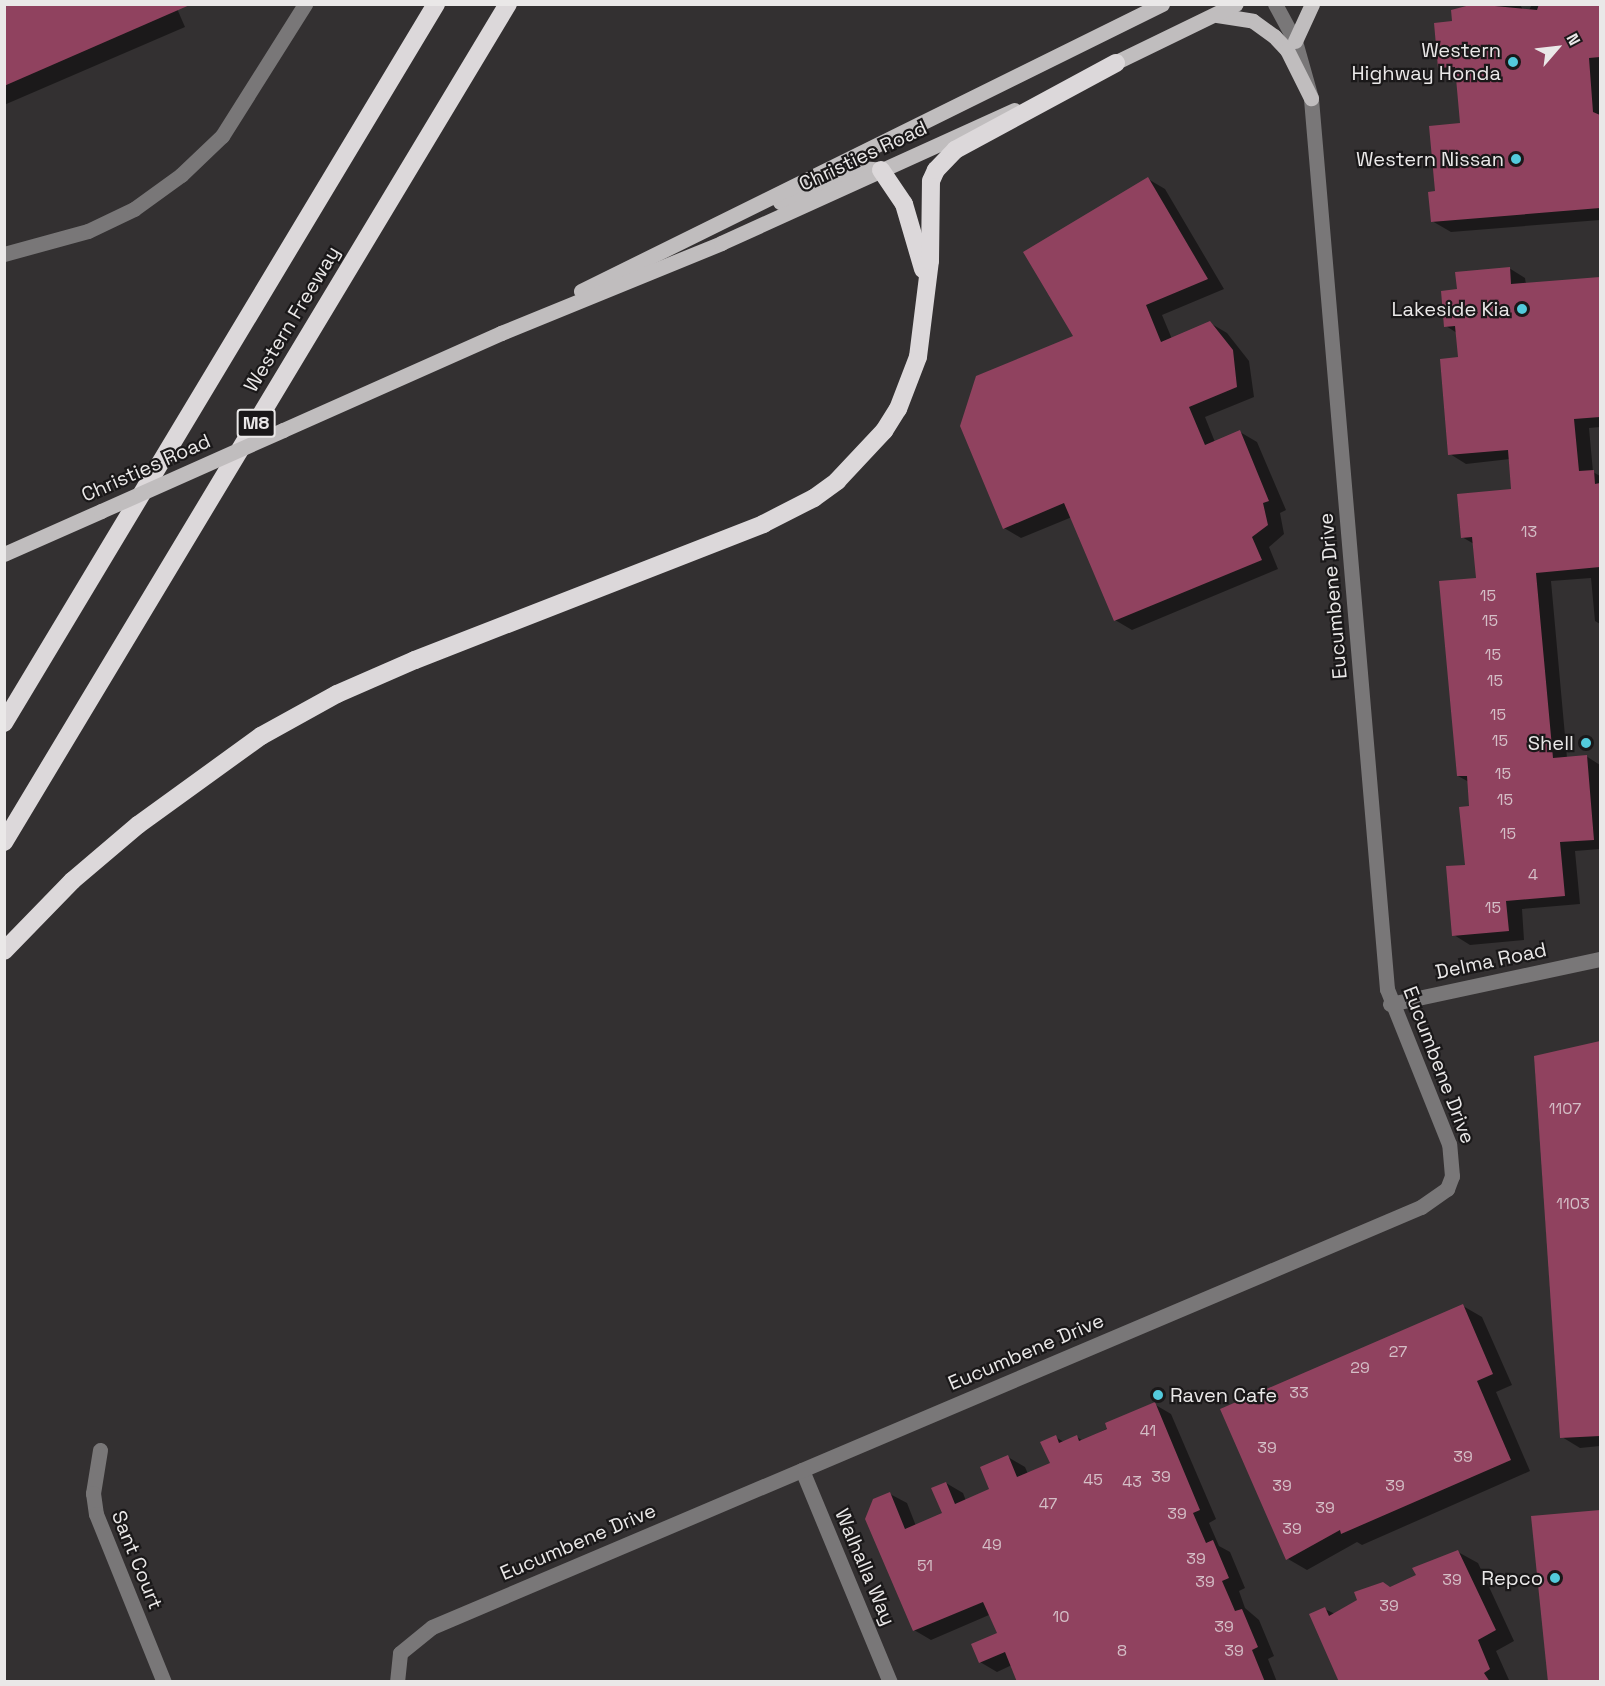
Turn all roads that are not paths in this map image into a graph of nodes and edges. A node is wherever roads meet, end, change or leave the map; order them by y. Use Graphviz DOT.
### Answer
graph roads {
  1 [pos="305,4"];
  2 [pos="436,4"];
  3 [pos="508,4"];
  4 [pos="1162,4"];
  5 [pos="1236,4"];
  6 [pos="1275,4"];
  7 [pos="1312,4"];
  8 [pos="1214,15"];
  9 [pos="1296,41"];
  10 [pos="1116,63"];
  11 [pos="1311,98"];
  12 [pos="880,170"];
  13 [pos="682,238"];
  14 [pos="4,255"];
  15 [pos="928,294"];
  16 [pos="501,333"];
  17 [pos="4,554"];
  18 [pos="4,723"];
  19 [pos="4,842"];
  20 [pos="4,951"];
  21 [pos="1600,959"];
  22 [pos="1390,1004"];
  23 [pos="100,1450"];
  24 [pos="802,1470"];
  25 [pos="164,1682"];
  26 [pos="398,1682"];
  27 [pos="891,1682"];
  1 -- 14 [label="street"];
  2 -- 18 [label="highway, Western Freeway"];
  3 -- 19 [label="highway, Western Freeway / M8"];
  4 -- 13 [label="main road, Christies Road"];
  5 -- 8 [label="main road, Christies Road"];
  6 -- 9 [label="street, Eucumbene Drive"];
  7 -- 9 [label="main road"];
  8 -- 10 [label="main road, Christies Road"];
  8 -- 11 [label="main road"];
  9 -- 11 [label="street, Eucumbene Drive"];
  10 -- 12 [label="main road, Christies Road"];
  10 -- 15 [label="highway"];
  11 -- 22 [label="street, Eucumbene Drive"];
  12 -- 13 [label="main road"];
  12 -- 15 [label="highway"];
  12 -- 16 [label="main road, Christies Road"];
  13 -- 16 [label="main road, Christies Road"];
  15 -- 20 [label="highway"];
  16 -- 17 [label="main road, Christies Road, bridge"];
  21 -- 22 [label="street, Delma Road"];
  22 -- 24 [label="street, Eucumbene Drive"];
  23 -- 25 [label="street, Sant Court"];
  24 -- 26 [label="street, Eucumbene Drive"];
  24 -- 27 [label="street, Walhalla Way"];
}
